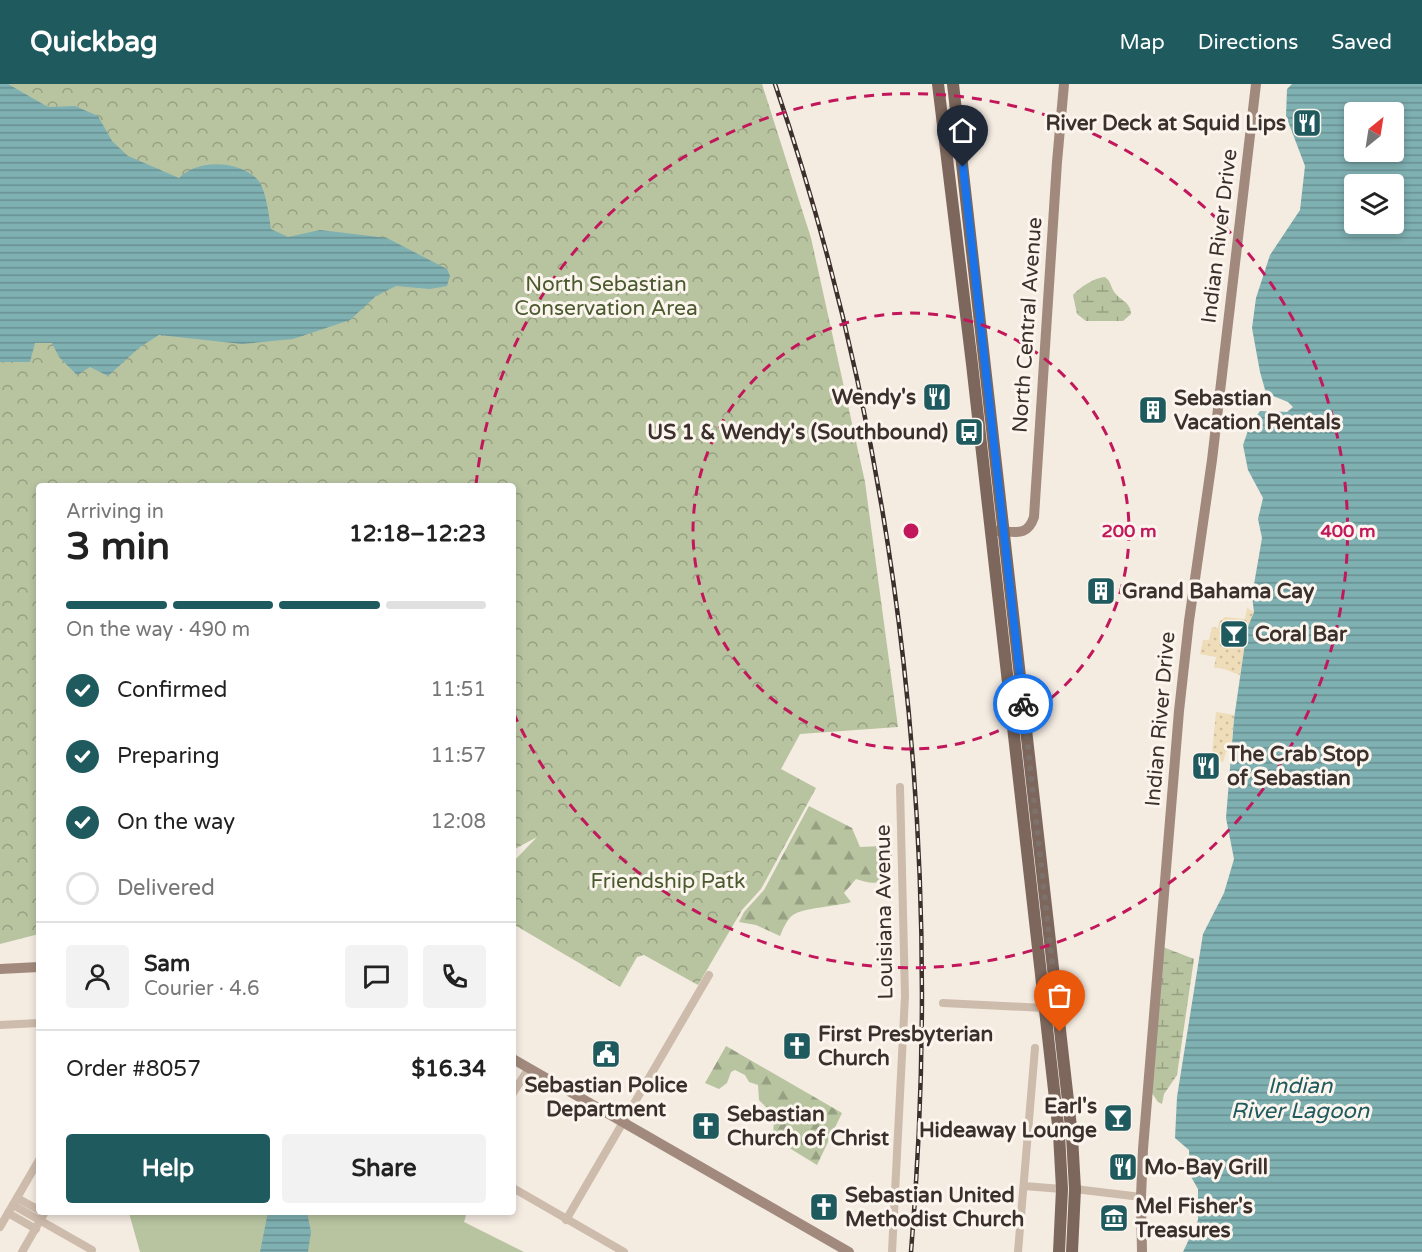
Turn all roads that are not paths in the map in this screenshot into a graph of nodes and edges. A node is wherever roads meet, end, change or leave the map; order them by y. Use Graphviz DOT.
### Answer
graph roads {
  1 [pos="938,84"];
  2 [pos="953,84"];
  3 [pos="1064,84"];
  4 [pos="1256,84"];
  5 [pos="972,364"];
  6 [pos="985,365"];
  7 [pos="990,531"];
  8 [pos="1003,531"];
  9 [pos="900,787"];
  10 [pos="36,967"];
  11 [pos="0,969"];
  12 [pos="709,975"];
  13 [pos="1041,981"];
  14 [pos="1056,1002"];
  15 [pos="943,1003"];
  16 [pos="1044,1008"];
  17 [pos="36,1023"];
  18 [pos="0,1025"];
  19 [pos="1060,1032"];
  20 [pos="1035,1048"];
  21 [pos="516,1061"];
  22 [pos="528,1068"];
  23 [pos="516,1088"];
  24 [pos="624,1123"];
  25 [pos="36,1165"];
  26 [pos="1024,1186"];
  27 [pos="1062,1189"];
  28 [pos="1075,1189"];
  29 [pos="516,1190"];
  30 [pos="1141,1197"];
  31 [pos="15,1201"];
  32 [pos="36,1211"];
  33 [pos="8,1213"];
  34 [pos="42,1215"];
  35 [pos="43,1215"];
  36 [pos="567,1220"];
  37 [pos="0,1227"];
  38 [pos="36,1229"];
  39 [pos="22,1252"];
  40 [pos="91,1252"];
  41 [pos="624,1252"];
  42 [pos="849,1252"];
  43 [pos="892,1252"];
  44 [pos="1018,1252"];
  45 [pos="1059,1252"];
  46 [pos="1072,1252"];
  47 [pos="1142,1252"];
  1 -- 5 [label="main road"];
  2 -- 6 [label="main road"];
  3 -- 8 [label="street, North Central Avenue"];
  4 -- 30 [label="street, Indian River Drive"];
  5 -- 6 [label="street"];
  5 -- 7 [label="main road"];
  6 -- 8 [label="main road"];
  7 -- 8 [label="street, North Central Avenue"];
  7 -- 13 [label="main road"];
  8 -- 14 [label="main road"];
  9 -- 43 [label="street, Louisiana Avenue"];
  10 -- 11 [label="street"];
  12 -- 24 [label="street"];
  13 -- 14 [label="main road"];
  13 -- 16 [label="main road"];
  14 -- 19 [label="main road"];
  15 -- 16 [label="street"];
  16 -- 19 [label="main road"];
  16 -- 27 [label="main road"];
  17 -- 18 [label="street"];
  19 -- 28 [label="main road"];
  20 -- 26 [label="street"];
  21 -- 22 [label="street"];
  22 -- 23 [label="street"];
  22 -- 24 [label="street"];
  24 -- 36 [label="street"];
  24 -- 42 [label="street"];
  25 -- 31 [label="street"];
  26 -- 27 [label="street"];
  26 -- 44 [label="street"];
  27 -- 45 [label="main road"];
  28 -- 30 [label="street"];
  28 -- 46 [label="main road"];
  29 -- 36 [label="street"];
  30 -- 47 [label="street, Indian River Drive"];
  31 -- 32 [label="street"];
  31 -- 33 [label="street"];
  33 -- 37 [label="street"];
  33 -- 38 [label="street"];
  34 -- 38 [label="street"];
  35 -- 40 [label="street"];
  36 -- 41 [label="street"];
  38 -- 39 [label="street"];
}
